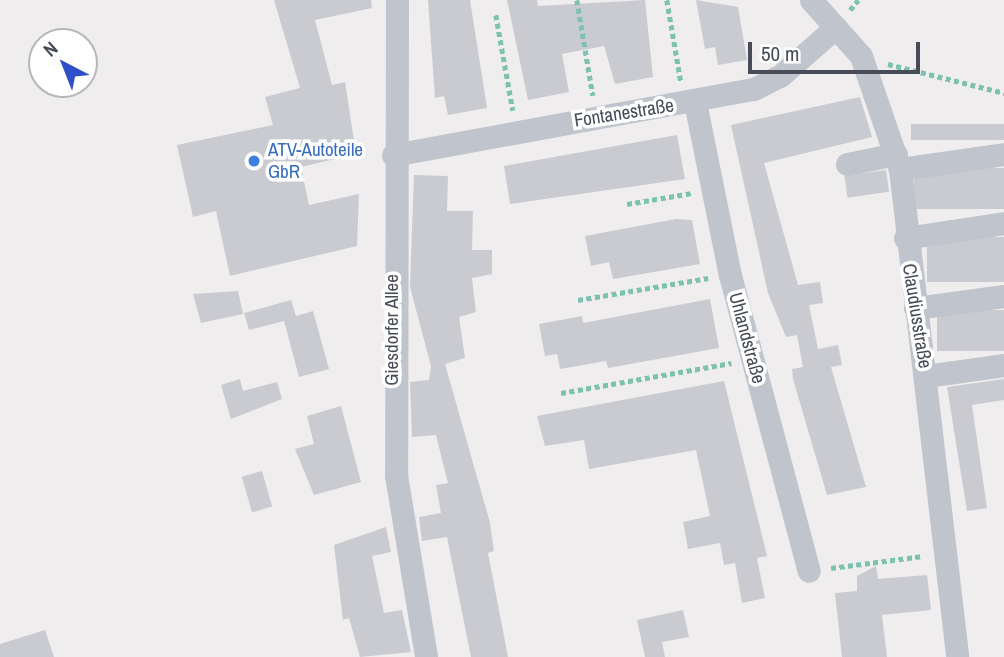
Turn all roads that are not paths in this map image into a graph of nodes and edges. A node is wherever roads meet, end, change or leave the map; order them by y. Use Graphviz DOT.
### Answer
graph roads {
  1 [pos="397,0"];
  2 [pos="811,0"];
  3 [pos="836,27"];
  4 [pos="690,103"];
  5 [pos="1004,154"];
  6 [pos="393,155"];
  7 [pos="898,162"];
  8 [pos="847,164"];
  9 [pos="1004,223"];
  10 [pos="905,238"];
  11 [pos="1004,296"];
  12 [pos="915,307"];
  13 [pos="1004,365"];
  14 [pos="926,376"];
  15 [pos="809,571"];
  16 [pos="426,657"];
  17 [pos="957,657"];
  1 -- 6 [label="street, Giesdorfer Allee"];
  2 -- 3 [label="street, Claudiusstraße"];
  3 -- 4 [label="street, Fontanestraße"];
  3 -- 7 [label="street, Claudiusstraße"];
  4 -- 6 [label="street, Fontanestraße"];
  4 -- 15 [label="street, Uhlandstraße"];
  5 -- 7 [label="street"];
  6 -- 16 [label="street, Giesdorfer Allee"];
  7 -- 8 [label="street"];
  7 -- 10 [label="street, Claudiusstraße"];
  9 -- 10 [label="street"];
  10 -- 12 [label="street, Claudiusstraße"];
  11 -- 12 [label="street"];
  12 -- 14 [label="street, Claudiusstraße"];
  13 -- 14 [label="street"];
  14 -- 17 [label="street, Claudiusstraße"];
}
